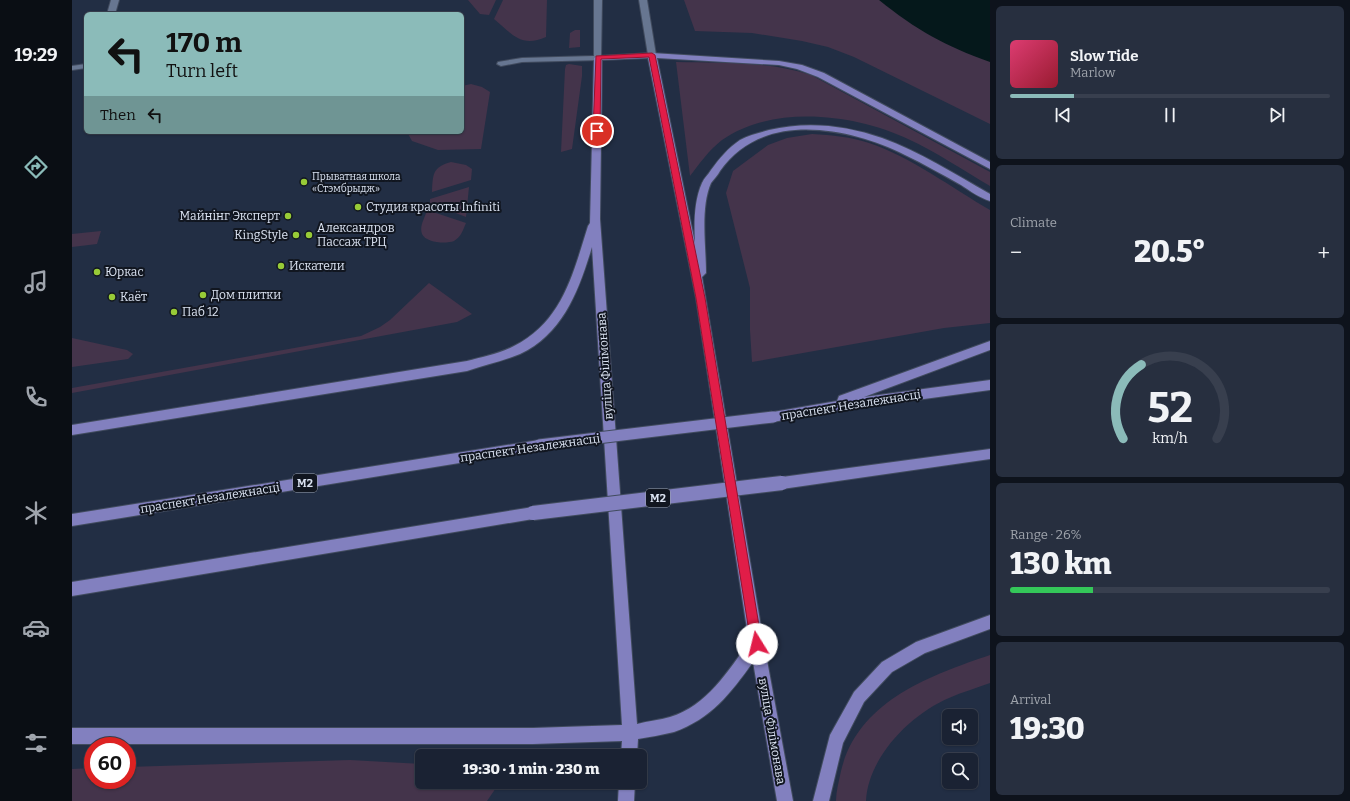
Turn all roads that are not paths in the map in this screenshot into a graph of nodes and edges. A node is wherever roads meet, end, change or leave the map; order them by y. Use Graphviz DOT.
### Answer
graph roads {
  1 [pos="115,0"];
  2 [pos="598,0"];
  3 [pos="643,0"];
  4 [pos="111,12"];
  5 [pos="652,55"];
  6 [pos="598,58"];
  7 [pos="501,64"];
  8 [pos="84,66"];
  9 [pos="72,68"];
  10 [pos="990,166"];
  11 [pos="990,198"];
  12 [pos="595,219"];
  13 [pos="700,298"];
  14 [pos="990,345"];
  15 [pos="990,384"];
  16 [pos="822,408"];
  17 [pos="72,430"];
  18 [pos="990,454"];
  19 [pos="72,520"];
  20 [pos="72,589"];
  21 [pos="990,622"];
  22 [pos="757,644"];
  23 [pos="630,733"];
  24 [pos="72,736"];
  25 [pos="629,749"];
  26 [pos="627,789"];
  27 [pos="626,801"];
  28 [pos="785,801"];
  29 [pos="820,801"];
  1 -- 4 [label="street"];
  2 -- 6 [label="street, вуліца Філімонава"];
  3 -- 5 [label="street, вуліца Філімонава"];
  5 -- 6 [label="main road"];
  5 -- 10 [label="main road"];
  5 -- 13 [label="main road, вуліца Філімонава"];
  6 -- 7 [label="street"];
  6 -- 12 [label="main road, вуліца Філімонава"];
  8 -- 9 [label="street"];
  11 -- 13 [label="main road"];
  12 -- 17 [label="main road"];
  12 -- 23 [label="main road, вуліца Філімонава"];
  13 -- 22 [label="main road, вуліца Філімонава"];
  14 -- 16 [label="main road"];
  15 -- 16 [label="main road, праспект Незалежнасці / М2"];
  16 -- 19 [label="main road, праспект Незалежнасці / М2, bridge"];
  18 -- 20 [label="main road, М2, bridge"];
  21 -- 29 [label="main road"];
  22 -- 23 [label="main road"];
  22 -- 28 [label="main road, вуліца Філімонава"];
  23 -- 24 [label="main road"];
  23 -- 25 [label="main road, вуліца Філімонава"];
  26 -- 27 [label="main road"];
}
